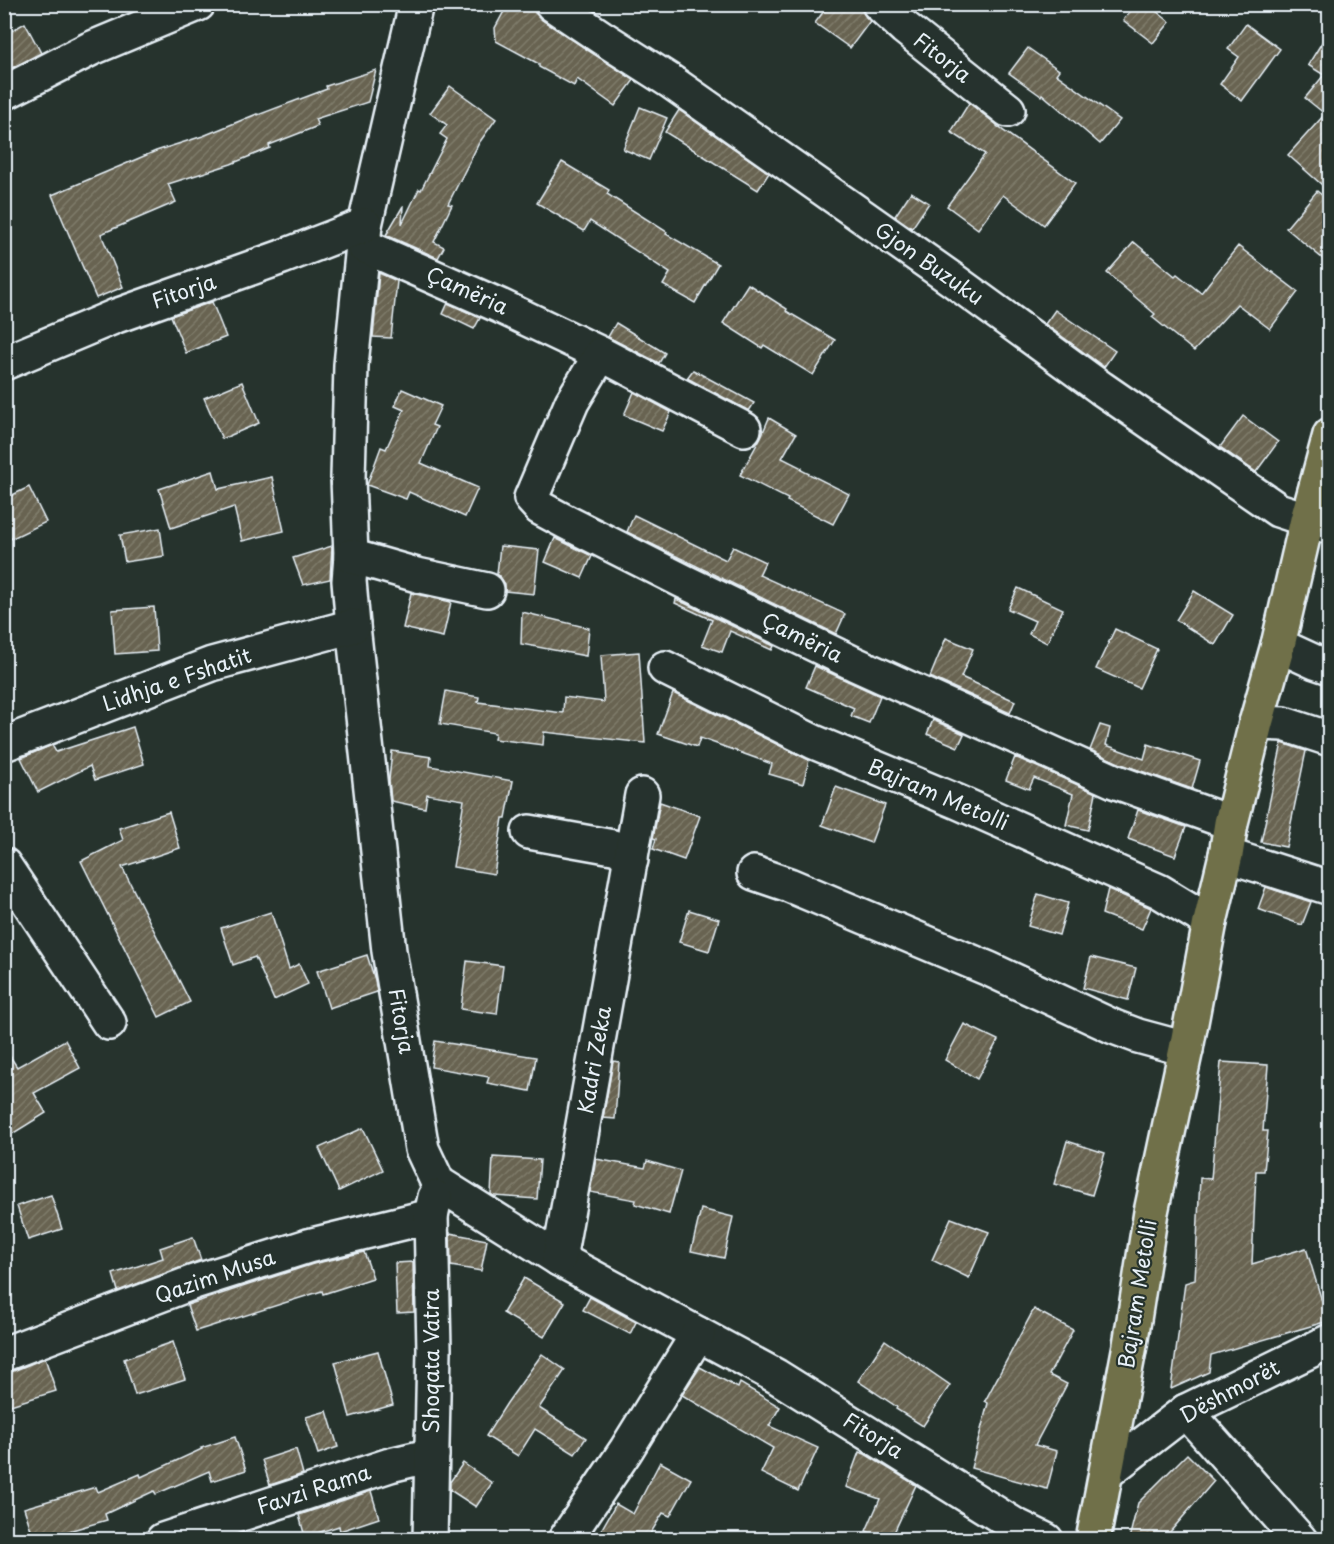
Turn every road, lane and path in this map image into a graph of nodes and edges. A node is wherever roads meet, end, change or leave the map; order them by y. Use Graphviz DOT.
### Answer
graph roads {
  1 [pos="198,4"];
  2 [pos="416,4"];
  3 [pos="552,4"];
  4 [pos="879,4"];
  5 [pos="4,93"];
  6 [pos="1008,110"];
  7 [pos="365,236"];
  8 [pos="601,354"];
  9 [pos="4,363"];
  10 [pos="744,429"];
  11 [pos="1329,435"];
  12 [pos="1318,524"];
  13 [pos="351,556"];
  14 [pos="487,590"];
  15 [pos="353,626"];
  16 [pos="1278,645"];
  17 [pos="1329,667"];
  18 [pos="665,668"];
  19 [pos="1256,723"];
  20 [pos="1329,739"];
  21 [pos="4,744"];
  22 [pos="642,795"];
  23 [pos="1231,823"];
  24 [pos="529,832"];
  25 [pos="1226,855"];
  26 [pos="631,860"];
  27 [pos="4,865"];
  28 [pos="754,873"];
  29 [pos="1329,888"];
  30 [pos="1210,922"];
  31 [pos="109,1023"];
  32 [pos="1186,1048"];
  33 [pos="438,1183"];
  34 [pos="431,1216"];
  35 [pos="559,1259"];
  36 [pos="698,1334"];
  37 [pos="1329,1341"];
  38 [pos="4,1354"];
  39 [pos="1186,1411"];
  40 [pos="432,1455"];
  41 [pos="1107,1472"];
  42 [pos="163,1539"];
  43 [pos="430,1539"];
  44 [pos="565,1539"];
  45 [pos="1046,1539"];
  46 [pos="1093,1539"];
  47 [pos="1300,1539"];
  1 -- 5 [label="street"];
  2 -- 7 [label="street, Fitorja"];
  3 -- 12 [label="street, Gjon Buzuku"];
  4 -- 6 [label="street, Fitorja"];
  7 -- 8 [label="street, Çamëria"];
  7 -- 9 [label="street, Fitorja"];
  7 -- 13 [label="street, Fitorja"];
  8 -- 10 [label="street, Çamëria"];
  8 -- 23 [label="street, Çamëria"];
  11 -- 12 [label="main road, Bajram Metolli"];
  12 -- 16 [label="main road, Bajram Metolli"];
  13 -- 14 [label="street"];
  13 -- 15 [label="street, Fitorja"];
  15 -- 21 [label="street, Lidhja e Fshatit"];
  15 -- 33 [label="street, Fitorja"];
  16 -- 17 [label="street"];
  16 -- 19 [label="main road, Bajram Metolli"];
  18 -- 30 [label="street, Bajram Metolli"];
  19 -- 20 [label="street"];
  19 -- 23 [label="main road, Bajram Metolli"];
  22 -- 26 [label="street, Kadri Zeka"];
  23 -- 25 [label="main road, Bajram Metolli"];
  24 -- 26 [label="street"];
  25 -- 29 [label="street"];
  25 -- 30 [label="main road, Bajram Metolli"];
  26 -- 35 [label="street, Kadri Zeka"];
  27 -- 31 [label="street"];
  28 -- 32 [label="street"];
  30 -- 32 [label="main road, Bajram Metolli"];
  32 -- 41 [label="main road, Bajram Metolli"];
  33 -- 34 [label="street, Shoqata Vatra"];
  33 -- 35 [label="street, Fitorja"];
  34 -- 38 [label="street, Qazim Musa"];
  34 -- 40 [label="street, Shoqata Vatra"];
  35 -- 36 [label="street, Fitorja"];
  36 -- 44 [label="street"];
  36 -- 45 [label="street, Fitorja"];
  37 -- 39 [label="street, Dëshmorët"];
  39 -- 41 [label="street, Dëshmorët"];
  39 -- 47 [label="street"];
  40 -- 42 [label="street, Favzi Rama"];
  40 -- 43 [label="street, Shoqata Vatra"];
  41 -- 46 [label="main road, Bajram Metolli"];
}
